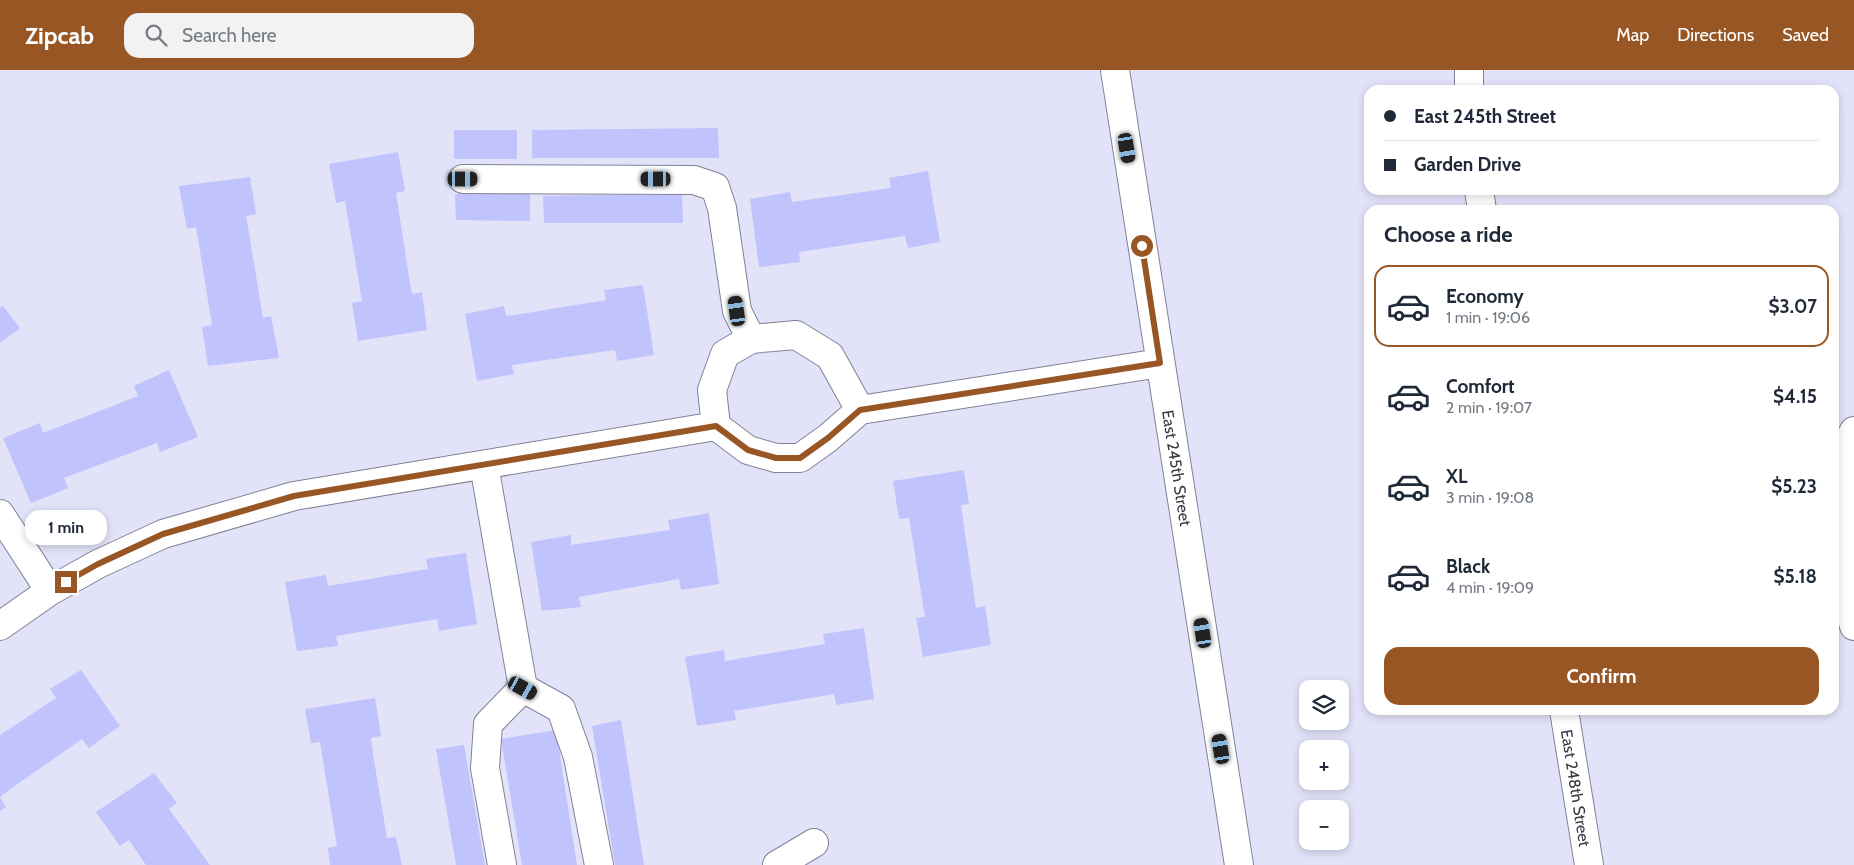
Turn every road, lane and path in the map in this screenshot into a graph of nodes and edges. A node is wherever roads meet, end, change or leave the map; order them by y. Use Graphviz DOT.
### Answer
graph roads {
  1 [pos="1115,70"];
  2 [pos="1469,70"];
  3 [pos="1469,85"];
  4 [pos="463,179"];
  5 [pos="752,339"];
  6 [pos="1160,363"];
  7 [pos="860,410"];
  8 [pos="716,426"];
  9 [pos="1854,431"];
  10 [pos="484,465"];
  11 [pos="0,514"];
  12 [pos="50,591"];
  13 [pos="0,626"];
  14 [pos="1854,626"];
  15 [pos="523,688"];
  16 [pos="1565,715"];
  17 [pos="814,843"];
  18 [pos="502,865"];
  19 [pos="599,865"];
  20 [pos="777,865"];
  21 [pos="1239,865"];
  22 [pos="1589,865"];
  1 -- 6 [label="street, East 245th Street"];
  2 -- 3 [label="street"];
  4 -- 5 [label="street"];
  5 -- 7 [label="street"];
  5 -- 8 [label="street"];
  6 -- 7 [label="street"];
  6 -- 21 [label="street, East 245th Street"];
  7 -- 8 [label="street"];
  8 -- 10 [label="street"];
  9 -- 14 [label="street"];
  10 -- 12 [label="street"];
  10 -- 15 [label="street"];
  11 -- 12 [label="street"];
  12 -- 13 [label="street"];
  15 -- 18 [label="street"];
  15 -- 19 [label="street"];
  16 -- 22 [label="street, East 248th Street"];
  17 -- 20 [label="street"];
}
